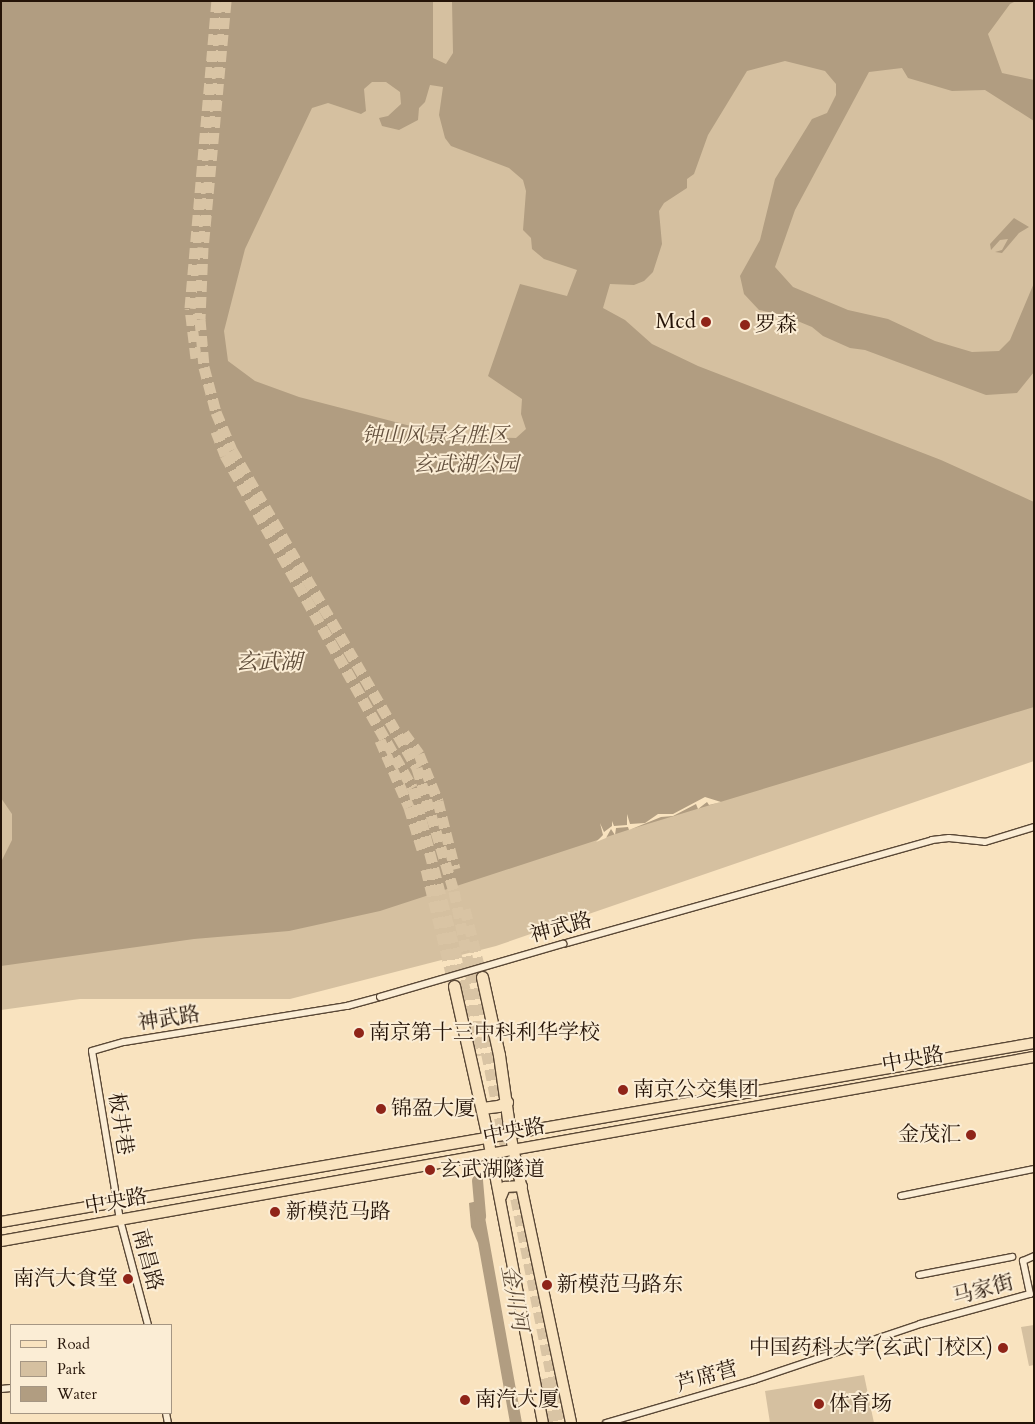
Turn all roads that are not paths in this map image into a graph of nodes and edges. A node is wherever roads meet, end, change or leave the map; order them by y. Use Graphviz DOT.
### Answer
graph roads {
  1 [pos="1034,827"];
  2 [pos="482,977"];
  3 [pos="454,986"];
  4 [pos="1034,1043"];
  5 [pos="92,1051"];
  6 [pos="1034,1057"];
  7 [pos="506,1102"];
  8 [pos="482,1108"];
  9 [pos="510,1133"];
  10 [pos="488,1138"];
  11 [pos="514,1150"];
  12 [pos="491,1155"];
  13 [pos="1034,1169"];
  14 [pos="522,1186"];
  15 [pos="901,1196"];
  16 [pos="501,1197"];
  17 [pos="116,1202"];
  18 [pos="120,1220"];
  19 [pos="1,1222"];
  20 [pos="1,1241"];
  21 [pos="1034,1256"];
  22 [pos="1012,1257"];
  23 [pos="919,1276"];
  24 [pos="929,1322"];
  25 [pos="148,1324"];
  26 [pos="544,1423"];
  27 [pos="571,1423"];
  28 [pos="606,1423"];
  1 -- 5 [label="street, 神武路, bridge"];
  2 -- 7 [label="highway"];
  3 -- 8 [label="highway"];
  4 -- 9 [label="main road, 中央路"];
  5 -- 17 [label="street, 板井巷"];
  6 -- 11 [label="main road, 中央路"];
  7 -- 8 [label="highway"];
  7 -- 9 [label="highway"];
  8 -- 10 [label="highway"];
  9 -- 10 [label="main road, 中央路"];
  9 -- 11 [label="main road"];
  10 -- 12 [label="main road"];
  10 -- 17 [label="main road, 中央路"];
  11 -- 12 [label="main road, 中央路"];
  11 -- 14 [label="main road"];
  12 -- 16 [label="main road"];
  12 -- 18 [label="main road, 中央路"];
  13 -- 15 [label="street"];
  14 -- 16 [label="main road"];
  14 -- 27 [label="main road"];
  16 -- 26 [label="main road"];
  17 -- 18 [label="street, 南昌路"];
  17 -- 19 [label="main road, 中央路"];
  18 -- 20 [label="main road, 中央路"];
  18 -- 25 [label="street, 南昌路"];
  21 -- 24 [label="street, 马家街"];
  22 -- 23 [label="street"];
  24 -- 28 [label="street, 芦席营"];
}
